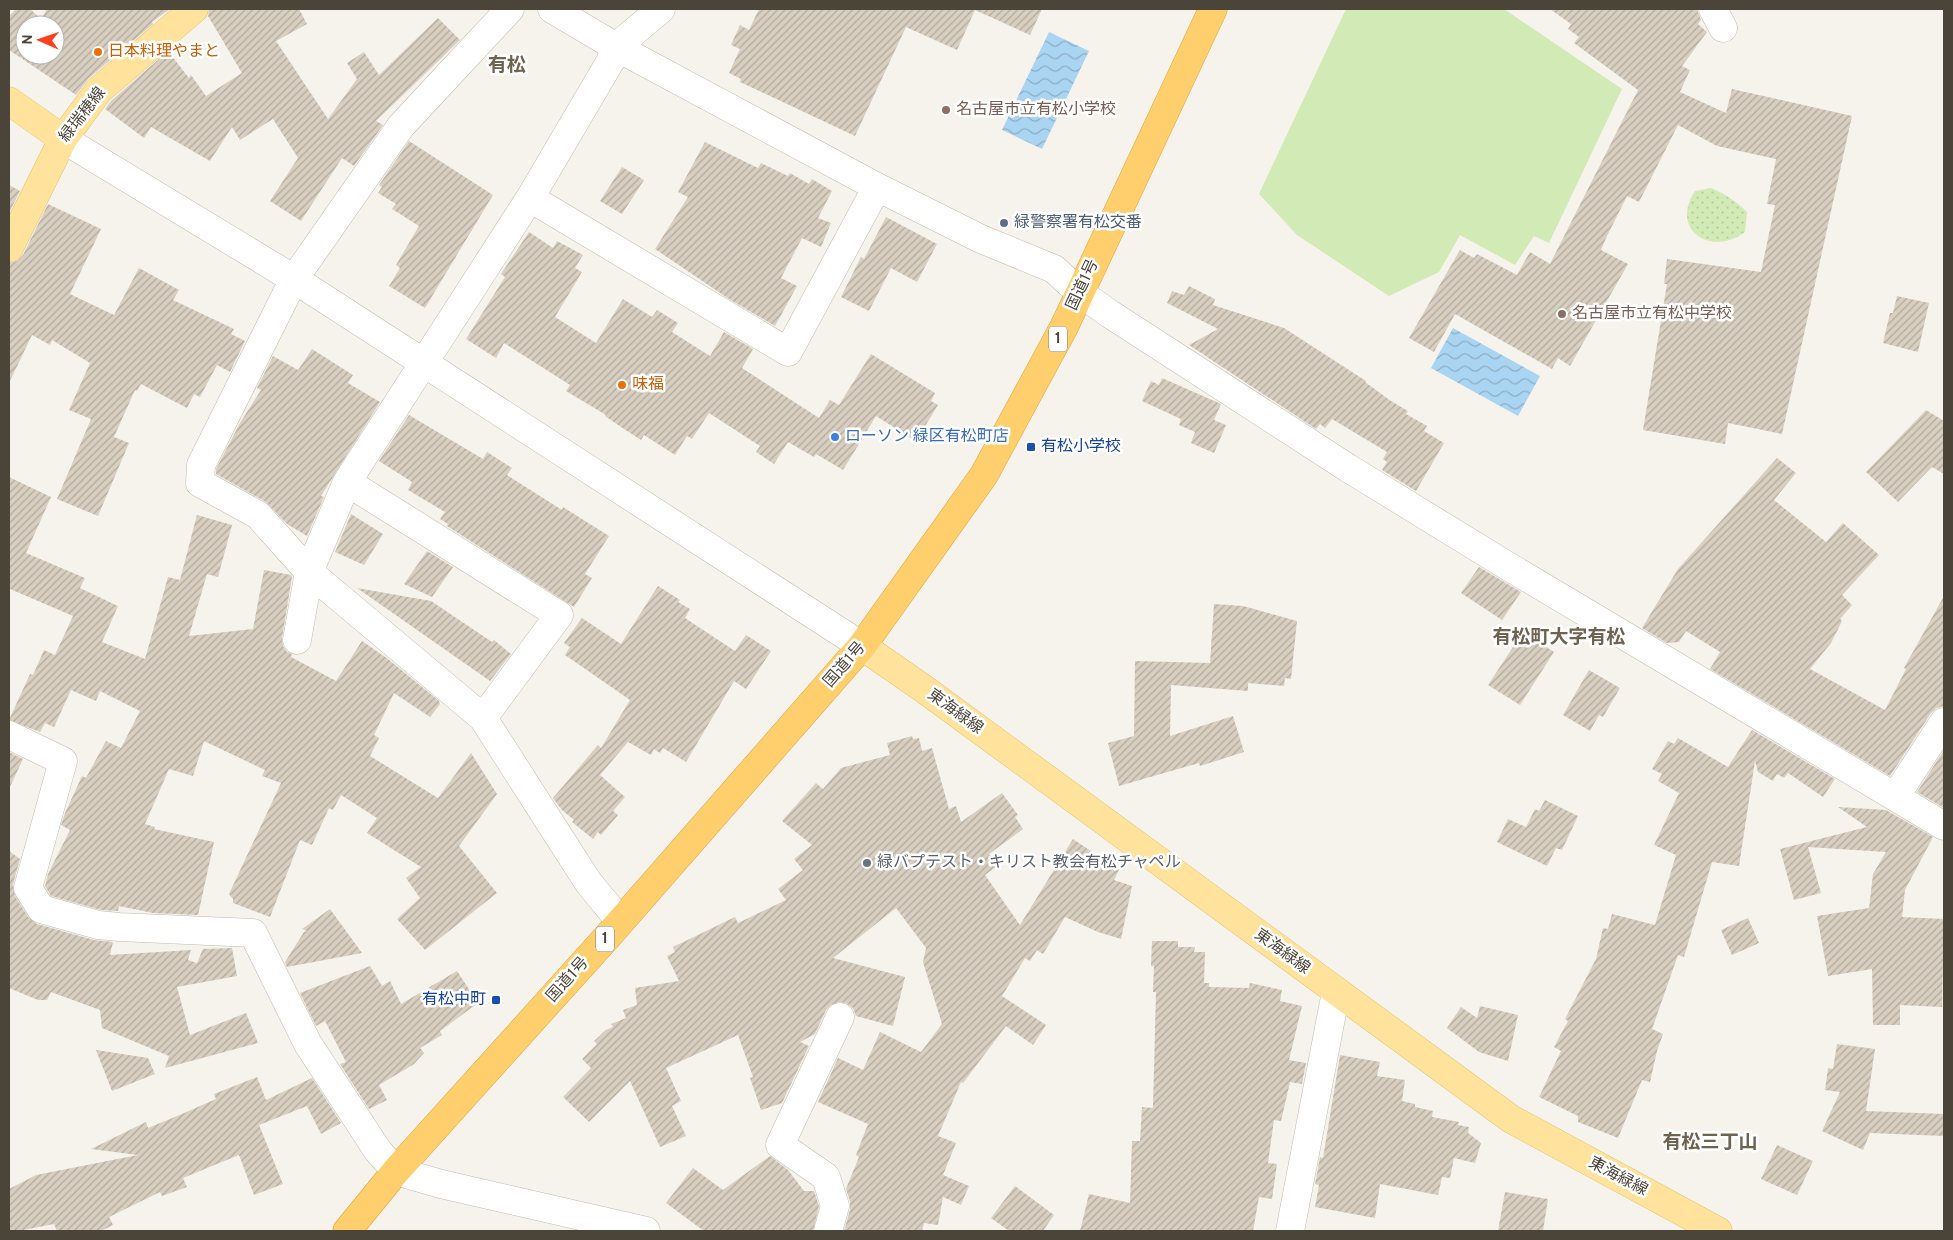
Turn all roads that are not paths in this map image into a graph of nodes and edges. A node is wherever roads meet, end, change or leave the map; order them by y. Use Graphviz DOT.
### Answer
graph roads {
  1 [pos="194,9"];
  2 [pos="510,9"];
  3 [pos="552,9"];
  4 [pos="661,9"];
  5 [pos="1213,9"];
  6 [pos="616,47"];
  7 [pos="9,101"];
  8 [pos="62,139"];
  9 [pos="877,187"];
  10 [pos="530,198"];
  11 [pos="9,248"];
  12 [pos="294,279"];
  13 [pos="1079,292"];
  14 [pos="423,363"];
  15 [pos="347,482"];
  16 [pos="309,572"];
  17 [pos="296,640"];
  18 [pos="862,646"];
  19 [pos="483,718"];
  20 [pos="1944,722"];
  21 [pos="9,735"];
  22 [pos="1895,798"];
  23 [pos="1944,826"];
  24 [pos="620,921"];
  25 [pos="1336,992"];
  26 [pos="840,1017"];
  27 [pos="396,1171"];
  28 [pos="347,1231"];
  29 [pos="646,1231"];
  30 [pos="828,1231"];
  31 [pos="1290,1231"];
  32 [pos="1718,1231"];
  1 -- 8 [label="main road, 緑瑞穂線"];
  2 -- 12 [label="street"];
  3 -- 6 [label="street"];
  4 -- 6 [label="street"];
  5 -- 13 [label="highway, 国道1号 / 1"];
  6 -- 9 [label="street"];
  6 -- 10 [label="street"];
  7 -- 8 [label="main road"];
  8 -- 11 [label="main road, 緑瑞穂線"];
  8 -- 12 [label="street"];
  9 -- 10 [label="street"];
  9 -- 13 [label="street"];
  10 -- 14 [label="street"];
  12 -- 14 [label="street"];
  12 -- 16 [label="street"];
  13 -- 18 [label="highway, 国道1号 / 1"];
  13 -- 22 [label="street"];
  14 -- 15 [label="street"];
  14 -- 18 [label="street"];
  15 -- 16 [label="street"];
  15 -- 19 [label="street"];
  16 -- 17 [label="street"];
  16 -- 19 [label="street"];
  18 -- 24 [label="highway, 国道1号 / 1"];
  18 -- 25 [label="main road, 東海緑線"];
  19 -- 24 [label="street"];
  20 -- 22 [label="street"];
  21 -- 27 [label="street"];
  22 -- 23 [label="street"];
  24 -- 27 [label="highway, 国道1号 / 1"];
  25 -- 31 [label="street"];
  25 -- 32 [label="main road, 東海緑線"];
  26 -- 30 [label="street"];
  27 -- 28 [label="highway, 国道1号 / 1"];
  27 -- 29 [label="street"];
}
